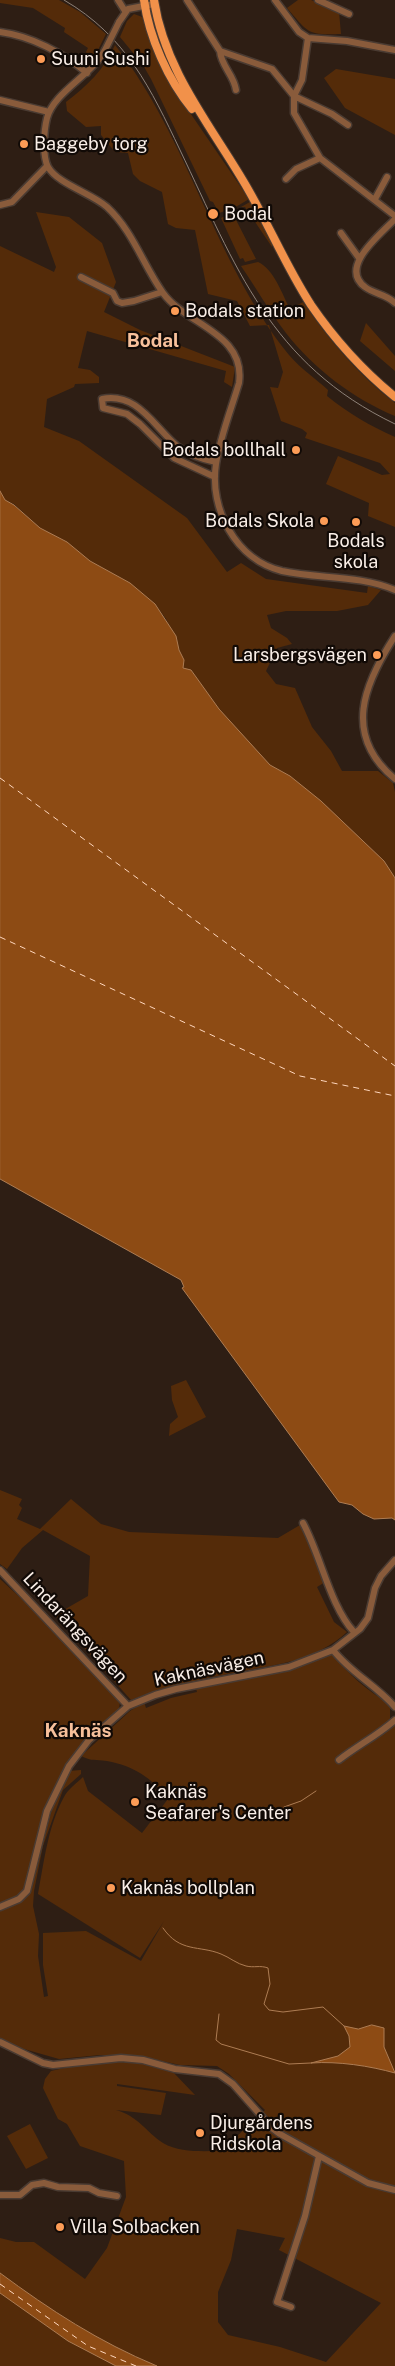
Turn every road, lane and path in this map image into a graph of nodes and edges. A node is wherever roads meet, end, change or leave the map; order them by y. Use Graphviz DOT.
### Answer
graph roads {
  1 [pos="118,0"];
  2 [pos="187,0"];
  3 [pos="276,0"];
  4 [pos="318,0"];
  5 [pos="145,2"];
  6 [pos="154,2"];
  7 [pos="125,11"];
  8 [pos="349,14"];
  9 [pos="0,32"];
  10 [pos="308,38"];
  11 [pos="395,50"];
  12 [pos="220,51"];
  13 [pos="87,73"];
  14 [pos="236,90"];
  15 [pos="294,96"];
  16 [pos="0,100"];
  17 [pos="49,112"];
  18 [pos="348,124"];
  19 [pos="206,126"];
  20 [pos="320,158"];
  21 [pos="47,166"];
  22 [pos="387,177"];
  23 [pos="286,179"];
  24 [pos="375,199"];
  25 [pos="0,204"];
  26 [pos="395,218"];
  27 [pos="341,233"];
  28 [pos="359,258"];
  29 [pos="81,277"];
  30 [pos="162,292"];
  31 [pos="395,303"];
  32 [pos="395,397"];
  33 [pos="216,462"];
  34 [pos="214,477"];
  35 [pos="395,590"];
  36 [pos="395,636"];
  37 [pos="395,779"];
  38 [pos="303,1523"];
  39 [pos="395,1560"];
  40 [pos="0,1570"];
  41 [pos="354,1632"];
  42 [pos="333,1650"];
  43 [pos="128,1706"];
  44 [pos="395,1707"];
  45 [pos="395,1720"];
  46 [pos="339,1760"];
  47 [pos="0,1907"];
  48 [pos="0,2042"];
  49 [pos="320,2156"];
  50 [pos="395,2190"];
  51 [pos="0,2195"];
  52 [pos="117,2196"];
  53 [pos="291,2307"];
  1 -- 7 [label="street"];
  2 -- 12 [label="street"];
  3 -- 10 [label="street"];
  4 -- 8 [label="street"];
  5 -- 6 [label="street"];
  5 -- 7 [label="street"];
  5 -- 19 [label="main road"];
  6 -- 19 [label="main road"];
  7 -- 13 [label="street, bridge"];
  9 -- 13 [label="street"];
  10 -- 11 [label="street"];
  10 -- 15 [label="street"];
  12 -- 14 [label="street"];
  12 -- 15 [label="street"];
  13 -- 17 [label="street"];
  15 -- 18 [label="street"];
  15 -- 20 [label="street"];
  16 -- 17 [label="street"];
  17 -- 21 [label="street"];
  19 -- 32 [label="main road"];
  20 -- 23 [label="street"];
  20 -- 24 [label="street"];
  21 -- 25 [label="street"];
  21 -- 30 [label="street"];
  22 -- 24 [label="street"];
  24 -- 26 [label="street"];
  26 -- 28 [label="street"];
  27 -- 28 [label="street"];
  28 -- 31 [label="street"];
  29 -- 30 [label="street"];
  30 -- 33 [label="street"];
  33 -- 34 [label="street"];
  33 -- 34 [label="street"];
  34 -- 35 [label="street"];
  36 -- 37 [label="street"];
  38 -- 41 [label="street"];
  39 -- 41 [label="street, Kaknäsvägen"];
  40 -- 43 [label="street, Lindarängsvägen"];
  41 -- 42 [label="street, Kaknäsvägen"];
  42 -- 43 [label="street, Kaknäsvägen"];
  42 -- 44 [label="street"];
  43 -- 47 [label="street, Kaknäsvägen"];
  45 -- 46 [label="street"];
  48 -- 49 [label="street"];
  49 -- 50 [label="street"];
  49 -- 53 [label="street"];
  51 -- 52 [label="street"];
}
